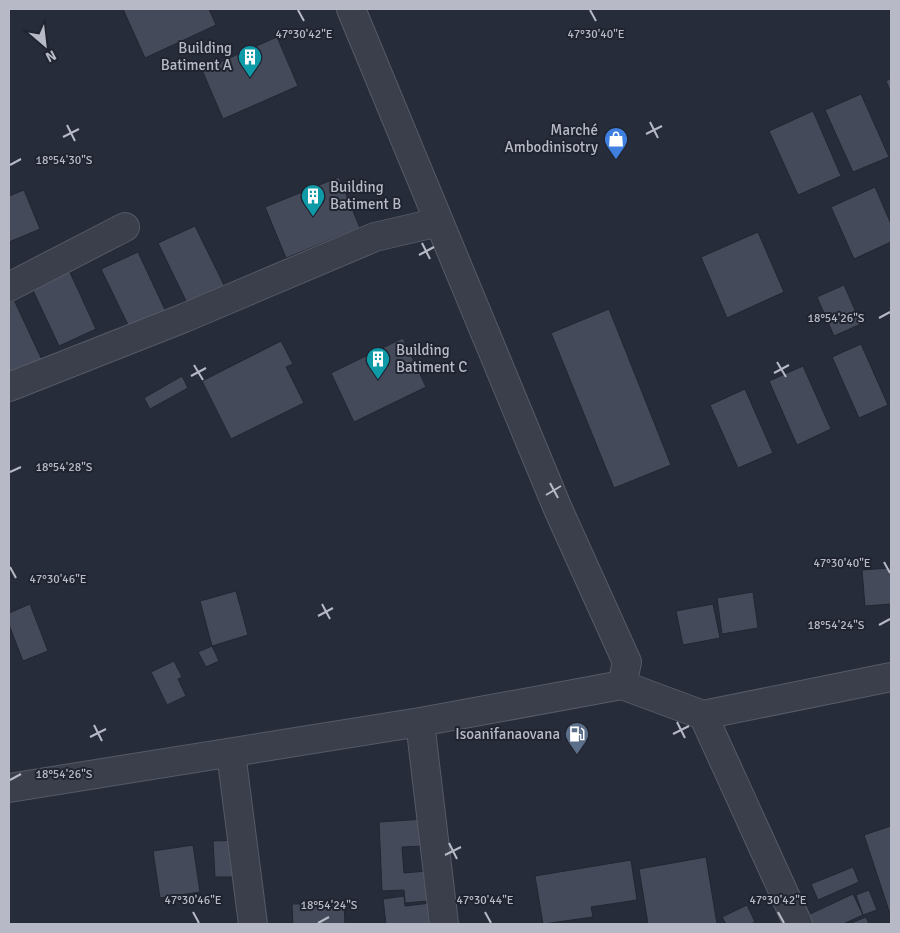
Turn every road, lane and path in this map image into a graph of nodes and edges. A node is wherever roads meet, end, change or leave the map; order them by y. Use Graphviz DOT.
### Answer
graph roads {
  1 [pos="351,9"];
  2 [pos="439,222"];
  3 [pos="125,227"];
  4 [pos="9,287"];
  5 [pos="9,387"];
  6 [pos="891,677"];
  7 [pos="622,685"];
  8 [pos="703,715"];
  9 [pos="420,722"];
  10 [pos="231,753"];
  11 [pos="9,788"];
  12 [pos="253,924"];
  13 [pos="444,924"];
  14 [pos="798,924"];
  1 -- 2 [label="street"];
  2 -- 5 [label="street"];
  2 -- 7 [label="street"];
  3 -- 4 [label="street"];
  6 -- 8 [label="street"];
  7 -- 8 [label="street"];
  7 -- 9 [label="street"];
  8 -- 14 [label="street"];
  9 -- 10 [label="street"];
  9 -- 13 [label="street"];
  10 -- 11 [label="street"];
  10 -- 12 [label="street"];
}
